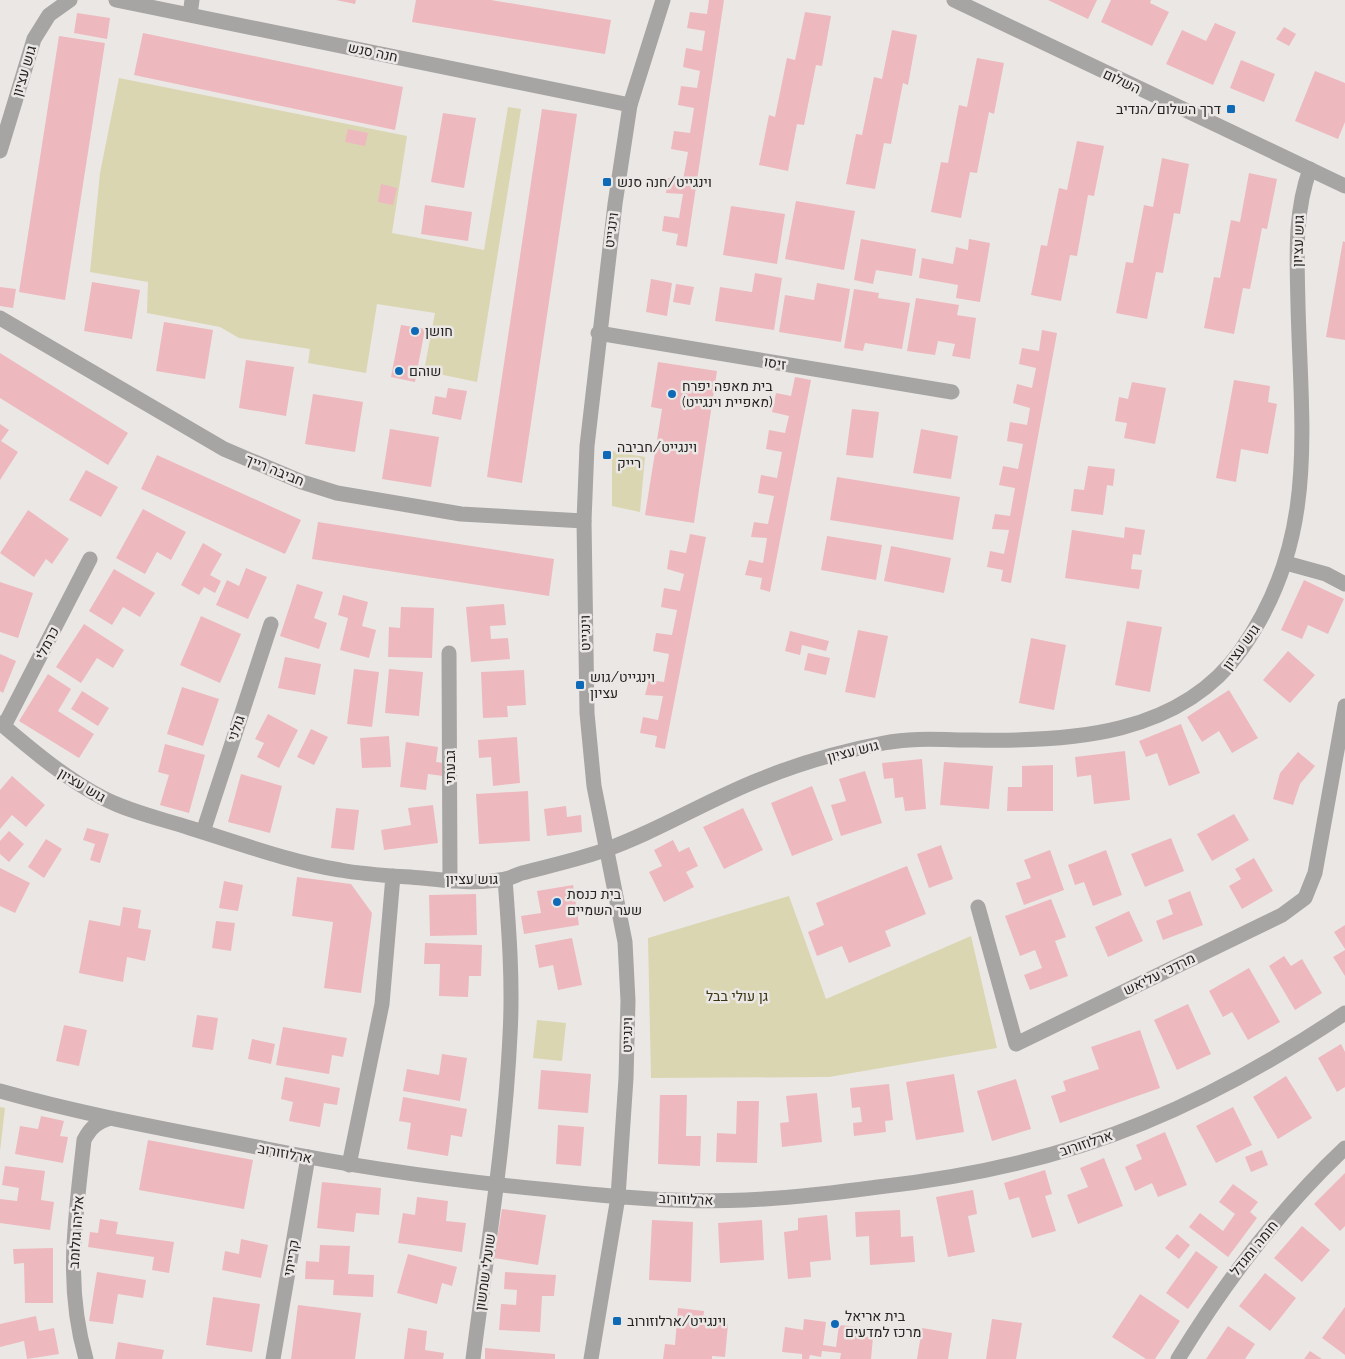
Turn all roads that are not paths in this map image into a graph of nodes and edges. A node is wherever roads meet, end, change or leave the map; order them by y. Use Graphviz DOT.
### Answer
graph roads {
  1 [pos="116,0"];
  2 [pos="192,0"];
  3 [pos="663,0"];
  4 [pos="954,0"];
  5 [pos="67,1"];
  6 [pos="190,15"];
  7 [pos="630,105"];
  8 [pos="0,151"];
  9 [pos="1310,169"];
  10 [pos="1345,186"];
  11 [pos="0,318"];
  12 [pos="598,333"];
  13 [pos="952,392"];
  14 [pos="584,521"];
  15 [pos="90,559"];
  16 [pos="1286,563"];
  17 [pos="1345,584"];
  18 [pos="271,624"];
  19 [pos="449,653"];
  20 [pos="1345,706"];
  21 [pos="2,724"];
  22 [pos="1339,768"];
  23 [pos="203,832"];
  24 [pos="606,850"];
  25 [pos="393,876"];
  26 [pos="505,879"];
  27 [pos="450,881"];
  28 [pos="978,906"];
  29 [pos="1345,1014"];
  30 [pos="0,1091"];
  31 [pos="61,1108"];
  32 [pos="111,1118"];
  33 [pos="84,1140"];
  34 [pos="1345,1148"];
  35 [pos="308,1157"];
  36 [pos="349,1165"];
  37 [pos="496,1185"];
  38 [pos="618,1197"];
  39 [pos="86,1359"];
  40 [pos="274,1359"];
  41 [pos="473,1359"];
  42 [pos="592,1359"];
  43 [pos="1178,1359"];
  1 -- 6 [label="street, חנה סנש"];
  2 -- 6 [label="street"];
  3 -- 7 [label="street, וינגייט"];
  4 -- 9 [label="street, השלום"];
  5 -- 8 [label="street, גוש עציון"];
  6 -- 7 [label="street, חנה סנש"];
  7 -- 12 [label="street, וינגייט"];
  9 -- 10 [label="street, השלום"];
  9 -- 16 [label="street, גוש עציון"];
  11 -- 14 [label="street, חביבה רייך"];
  12 -- 13 [label="street, זיסו"];
  12 -- 14 [label="street, וינגייט"];
  14 -- 24 [label="street, וינגייט"];
  15 -- 21 [label="street, כרמלי"];
  16 -- 17 [label="street"];
  16 -- 24 [label="street, גוש עציון"];
  18 -- 23 [label="street, גולני"];
  19 -- 27 [label="street, גבעתי"];
  20 -- 22 [label="street, מרדכי עליאש"];
  21 -- 23 [label="street, גוש עציון"];
  22 -- 28 [label="street, מרדכי עליאש"];
  23 -- 25 [label="street, גוש עציון"];
  24 -- 26 [label="street, גוש עציון"];
  24 -- 38 [label="street, וינגייט"];
  25 -- 27 [label="street, גוש עציון"];
  25 -- 36 [label="street"];
  26 -- 27 [label="street, גוש עציון"];
  26 -- 37 [label="street, שועלי שמשון"];
  29 -- 38 [label="street, ארלוזורוב"];
  30 -- 31 [label="street, ארלוזורוב"];
  31 -- 32 [label="street, ארלוזורוב"];
  31 -- 33 [label="street"];
  32 -- 33 [label="street"];
  32 -- 35 [label="street, ארלוזורוב"];
  33 -- 39 [label="street, אליהו גולומב"];
  34 -- 43 [label="street, חומה ומגדל"];
  35 -- 36 [label="street, ארלוזורוב"];
  35 -- 40 [label="street, קרייתי"];
  36 -- 37 [label="street, ארלוזורוב"];
  37 -- 38 [label="street, ארלוזורוב"];
  37 -- 41 [label="street, שועלי שמשון"];
  38 -- 42 [label="street, וינגייט"];
}
